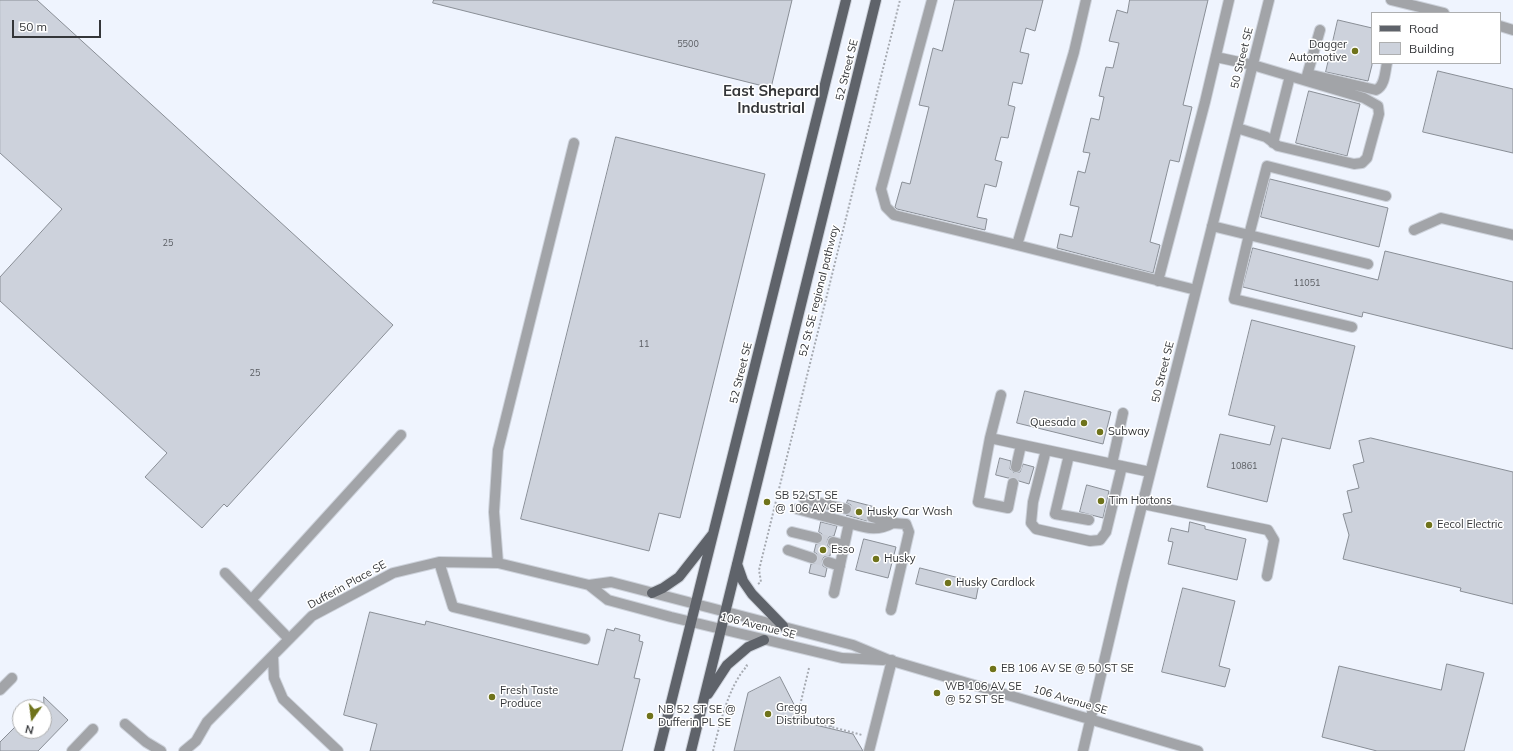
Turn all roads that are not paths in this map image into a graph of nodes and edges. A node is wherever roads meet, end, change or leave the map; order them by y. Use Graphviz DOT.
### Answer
graph roads {
  1 [pos="846,0"];
  2 [pos="876,0"];
  3 [pos="932,0"];
  4 [pos="1086,0"];
  5 [pos="1229,0"];
  6 [pos="1269,0"];
  7 [pos="1391,0"];
  8 [pos="1440,12"];
  9 [pos="1501,26"];
  10 [pos="1320,30"];
  11 [pos="1513,30"];
  12 [pos="1216,57"];
  13 [pos="1387,64"];
  14 [pos="1252,65"];
  15 [pos="1290,76"];
  16 [pos="1307,77"];
  17 [pos="1237,128"];
  18 [pos="1273,142"];
  19 [pos="574,144"];
  20 [pos="1386,196"];
  21 [pos="1212,226"];
  22 [pos="1414,230"];
  23 [pos="1249,235"];
  24 [pos="1513,235"];
  25 [pos="1017,245"];
  26 [pos="1368,264"];
  27 [pos="1158,281"];
  28 [pos="1196,290"];
  29 [pos="1352,326"];
  30 [pos="1001,395"];
  31 [pos="1122,413"];
  32 [pos="401,435"];
  33 [pos="990,438"];
  34 [pos="1021,445"];
  35 [pos="1046,450"];
  36 [pos="1069,455"];
  37 [pos="1117,465"];
  38 [pos="1016,467"];
  39 [pos="1150,472"];
  40 [pos="1013,483"];
  41 [pos="804,499"];
  42 [pos="1142,504"];
  43 [pos="797,509"];
  44 [pos="846,509"];
  45 [pos="872,517"];
  46 [pos="1089,520"];
  47 [pos="849,523"];
  48 [pos="893,523"];
  49 [pos="714,531"];
  50 [pos="792,532"];
  51 [pos="817,538"];
  52 [pos="833,542"];
  53 [pos="844,545"];
  54 [pos="788,550"];
  55 [pos="812,558"];
  56 [pos="439,562"];
  57 [pos="498,562"];
  58 [pos="828,562"];
  59 [pos="737,564"];
  60 [pos="840,566"];
  61 [pos="225,573"];
  62 [pos="1267,576"];
  63 [pos="589,585"];
  64 [pos="652,592"];
  65 [pos="834,594"];
  66 [pos="251,600"];
  67 [pos="696,604"];
  68 [pos="890,610"];
  69 [pos="725,612"];
  70 [pos="692,622"];
  71 [pos="783,626"];
  72 [pos="721,629"];
  73 [pos="289,639"];
  74 [pos="585,639"];
  75 [pos="764,640"];
  76 [pos="273,656"];
  77 [pos="890,660"];
  78 [pos="12,678"];
  79 [pos="0,690"];
  80 [pos="703,700"];
  81 [pos="1091,719"];
  82 [pos="125,724"];
  83 [pos="93,729"];
  84 [pos="72,751"];
  85 [pos="161,751"];
  86 [pos="184,751"];
  87 [pos="338,751"];
  88 [pos="660,751"];
  89 [pos="691,751"];
  90 [pos="869,751"];
  91 [pos="1083,751"];
  92 [pos="1198,751"];
  1 -- 49 [label="main road, 52 Street SE"];
  2 -- 59 [label="main road, 52 Street SE"];
  3 -- 25 [label="street"];
  4 -- 25 [label="street"];
  5 -- 12 [label="street"];
  6 -- 14 [label="street, 50 Street SE"];
  7 -- 8 [label="street"];
  9 -- 11 [label="street"];
  10 -- 16 [label="street"];
  12 -- 14 [label="street"];
  12 -- 27 [label="street"];
  13 -- 16 [label="street"];
  14 -- 15 [label="street"];
  14 -- 17 [label="street, 50 Street SE"];
  15 -- 16 [label="street"];
  15 -- 18 [label="street"];
  16 -- 18 [label="street"];
  17 -- 18 [label="street"];
  17 -- 21 [label="street, 50 Street SE"];
  19 -- 57 [label="street"];
  20 -- 23 [label="street"];
  21 -- 23 [label="street"];
  21 -- 28 [label="street, 50 Street SE"];
  22 -- 24 [label="street"];
  23 -- 26 [label="street"];
  23 -- 29 [label="street"];
  25 -- 27 [label="street"];
  27 -- 28 [label="street"];
  28 -- 39 [label="street, 50 Street SE"];
  30 -- 33 [label="street"];
  31 -- 37 [label="street"];
  32 -- 66 [label="street"];
  33 -- 34 [label="street"];
  33 -- 40 [label="street"];
  34 -- 35 [label="street"];
  34 -- 38 [label="street"];
  35 -- 36 [label="street"];
  35 -- 37 [label="street"];
  36 -- 37 [label="street"];
  36 -- 46 [label="street"];
  37 -- 39 [label="street"];
  39 -- 42 [label="street, 50 Street SE"];
  41 -- 44 [label="street"];
  42 -- 62 [label="street"];
  42 -- 81 [label="street, 50 Street SE"];
  43 -- 47 [label="street"];
  45 -- 48 [label="street"];
  47 -- 48 [label="street"];
  47 -- 53 [label="street"];
  48 -- 68 [label="street"];
  49 -- 64 [label="main road"];
  49 -- 67 [label="main road, 52 Street SE"];
  50 -- 51 [label="street"];
  52 -- 53 [label="street"];
  53 -- 60 [label="street"];
  54 -- 55 [label="street"];
  56 -- 57 [label="street, Dufferin Place SE"];
  56 -- 73 [label="street, Dufferin Place SE"];
  56 -- 74 [label="street"];
  57 -- 63 [label="street, Dufferin Place SE"];
  58 -- 60 [label="street"];
  59 -- 69 [label="main road, 52 Street SE"];
  59 -- 71 [label="main road"];
  60 -- 65 [label="street"];
  61 -- 66 [label="street"];
  63 -- 64 [label="street, Dufferin Place SE"];
  63 -- 70 [label="street, Dufferin Place SE"];
  64 -- 67 [label="street, Dufferin Place SE"];
  66 -- 73 [label="street"];
  67 -- 69 [label="street, 106 Avenue SE"];
  67 -- 70 [label="main road, 52 Street SE"];
  69 -- 71 [label="street, 106 Avenue SE"];
  69 -- 72 [label="main road, 52 Street SE"];
  70 -- 72 [label="street, 106 Avenue SE"];
  70 -- 88 [label="main road, 52 Street SE"];
  71 -- 77 [label="street, 106 Avenue SE"];
  72 -- 75 [label="street, 106 Avenue SE"];
  72 -- 80 [label="main road, 52 Street SE"];
  73 -- 76 [label="street, Dufferin Place SE"];
  75 -- 77 [label="street, 106 Avenue SE"];
  75 -- 80 [label="main road"];
  76 -- 86 [label="street, Dufferin Place SE"];
  76 -- 87 [label="street"];
  77 -- 81 [label="street, 106 Avenue SE"];
  77 -- 90 [label="street"];
  78 -- 79 [label="street"];
  80 -- 89 [label="main road, 52 Street SE"];
  81 -- 91 [label="street, 50 Street SE"];
  81 -- 92 [label="street, 106 Avenue SE"];
  82 -- 85 [label="street"];
  83 -- 84 [label="street"];
}
